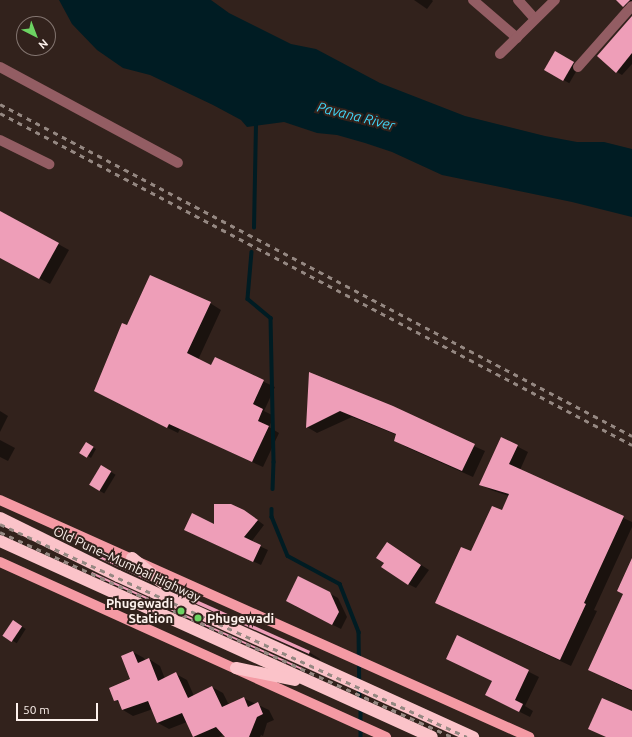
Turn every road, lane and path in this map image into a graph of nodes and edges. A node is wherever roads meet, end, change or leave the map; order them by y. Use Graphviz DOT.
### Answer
graph roads {
  1 [pos="473,0"];
  2 [pos="518,0"];
  3 [pos="555,0"];
  4 [pos="632,6"];
  5 [pos="535,20"];
  6 [pos="517,38"];
  7 [pos="500,54"];
  8 [pos="0,67"];
  9 [pos="578,67"];
  10 [pos="0,140"];
  11 [pos="178,163"];
  12 [pos="49,164"];
  13 [pos="0,500"];
  14 [pos="0,518"];
  15 [pos="0,541"];
  16 [pos="132,558"];
  17 [pos="0,562"];
  18 [pos="200,613"];
  19 [pos="236,668"];
  20 [pos="314,684"];
  21 [pos="386,737"];
  22 [pos="432,737"];
  23 [pos="473,737"];
  24 [pos="529,737"];
  1 -- 6 [label="street"];
  2 -- 5 [label="street"];
  3 -- 5 [label="street"];
  4 -- 9 [label="street"];
  5 -- 6 [label="street"];
  6 -- 7 [label="street"];
  8 -- 11 [label="street"];
  10 -- 12 [label="street"];
  13 -- 16 [label="main road"];
  14 -- 18 [label="highway, Old Pune–Mumbai Highway"];
  15 -- 20 [label="highway"];
  16 -- 18 [label="highway"];
  16 -- 24 [label="main road"];
  17 -- 19 [label="main road"];
  18 -- 23 [label="highway, Old Pune–Mumbai Highway"];
  19 -- 20 [label="highway"];
  19 -- 21 [label="main road"];
  20 -- 22 [label="highway"];
}
